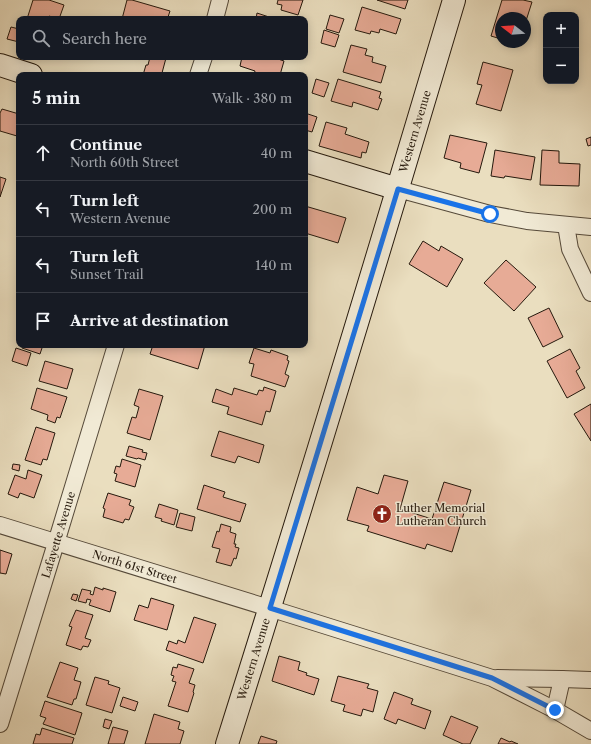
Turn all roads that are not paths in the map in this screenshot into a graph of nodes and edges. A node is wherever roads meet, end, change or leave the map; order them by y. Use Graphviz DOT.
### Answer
graph roads {
  1 [pos="220,0"];
  2 [pos="454,0"];
  3 [pos="216,16"];
  4 [pos="203,60"];
  5 [pos="0,65"];
  6 [pos="22,72"];
  7 [pos="199,72"];
  8 [pos="308,161"];
  9 [pos="398,189"];
  10 [pos="566,225"];
  11 [pos="591,227"];
  12 [pos="591,293"];
  13 [pos="115,348"];
  14 [pos="0,526"];
  15 [pos="56,543"];
  16 [pos="270,608"];
  17 [pos="492,678"];
  18 [pos="562,679"];
  19 [pos="591,680"];
  20 [pos="555,710"];
  21 [pos="0,724"];
  22 [pos="591,731"];
  23 [pos="227,744"];
  1 -- 3 [label="street"];
  2 -- 9 [label="street, Western Avenue"];
  4 -- 7 [label="street"];
  5 -- 6 [label="street"];
  8 -- 9 [label="street"];
  9 -- 10 [label="street"];
  9 -- 16 [label="street, Western Avenue"];
  10 -- 11 [label="street"];
  10 -- 12 [label="street"];
  13 -- 15 [label="street, Lafayette Avenue"];
  14 -- 15 [label="street, North 61st Street"];
  15 -- 16 [label="street, North 61st Street"];
  15 -- 21 [label="street, Lafayette Avenue"];
  16 -- 17 [label="street, North 61st Street"];
  16 -- 23 [label="street, Western Avenue"];
  17 -- 18 [label="street"];
  17 -- 20 [label="street"];
  18 -- 19 [label="street"];
  18 -- 20 [label="street"];
  20 -- 22 [label="street"];
}
